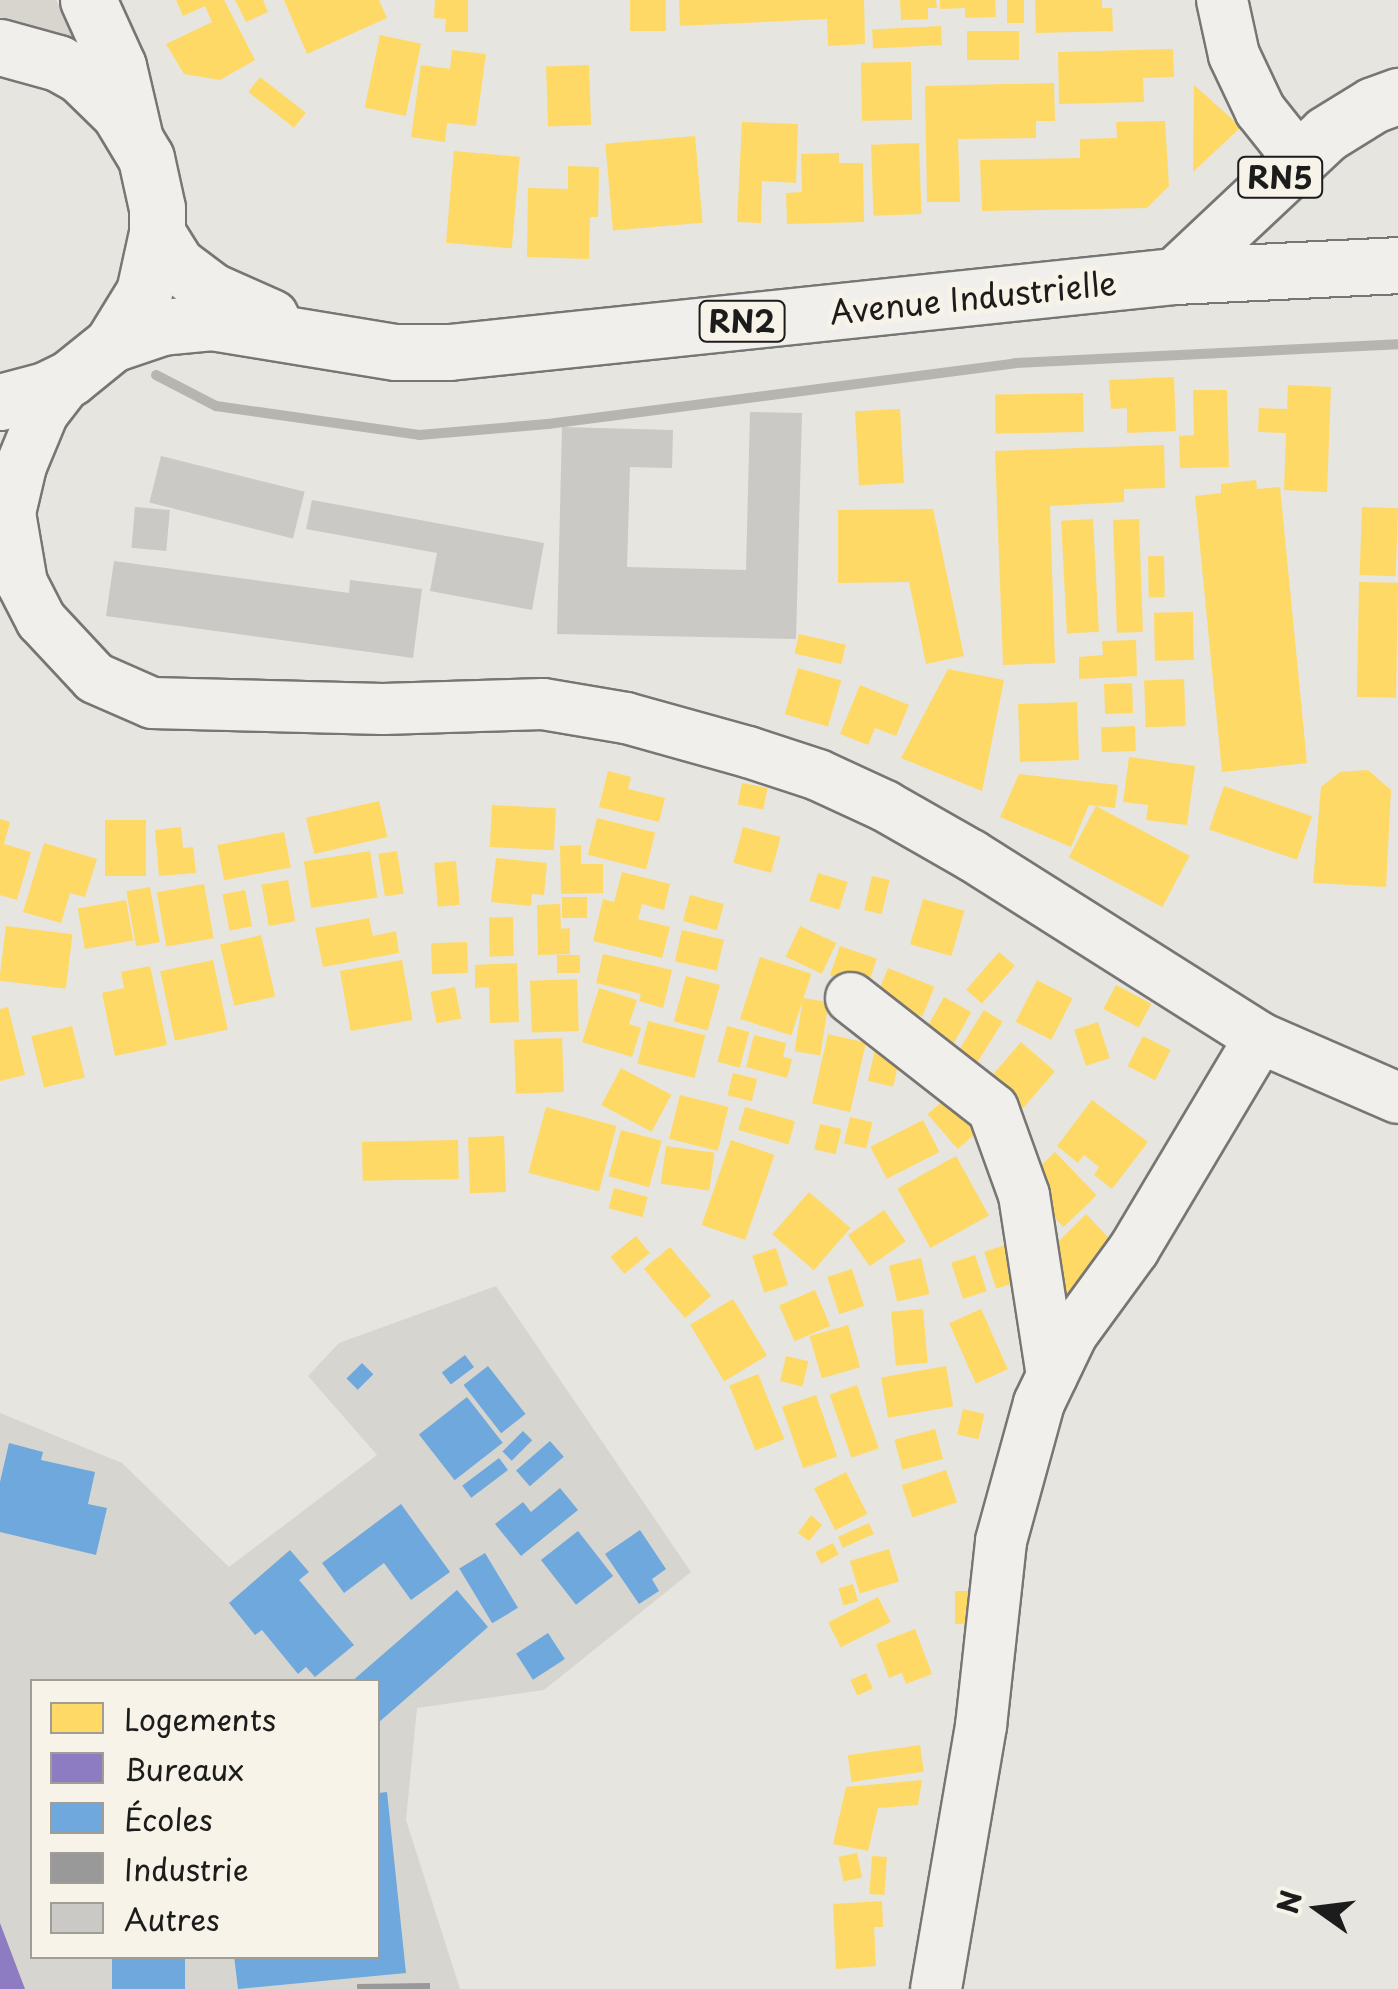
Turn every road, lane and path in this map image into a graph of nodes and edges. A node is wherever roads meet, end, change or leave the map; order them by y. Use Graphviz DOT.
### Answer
graph roads {
  1 [pos="88,0"];
  2 [pos="1222,0"];
  3 [pos="0,47"];
  4 [pos="1398,96"];
  5 [pos="134,136"];
  6 [pos="1299,159"];
  7 [pos="158,233"];
  8 [pos="1398,265"];
  9 [pos="1175,276"];
  10 [pos="310,335"];
  11 [pos="112,344"];
  12 [pos="70,378"];
  13 [pos="0,402"];
  14 [pos="5,499"];
  15 [pos="851,998"];
  16 [pos="1260,1038"];
  17 [pos="1398,1098"];
  18 [pos="1052,1376"];
  19 [pos="936,1989"];
  1 -- 5 [label="main road"];
  2 -- 6 [label="street"];
  3 -- 5 [label="main road"];
  4 -- 6 [label="main road, RN5"];
  5 -- 7 [label="main road"];
  6 -- 9 [label="main road, RN5"];
  7 -- 10 [label="main road, Avenue Industrielle / RN2"];
  7 -- 11 [label="main road"];
  8 -- 9 [label="main road, Avenue Industrielle / RN2"];
  9 -- 10 [label="main road, Avenue Industrielle / RN2"];
  10 -- 11 [label="main road, Avenue Industrielle / RN2"];
  11 -- 12 [label="main road"];
  12 -- 13 [label="main road"];
  12 -- 14 [label="street"];
  14 -- 16 [label="street"];
  15 -- 18 [label="street"];
  16 -- 17 [label="street"];
  16 -- 18 [label="street"];
  18 -- 19 [label="street"];
}
